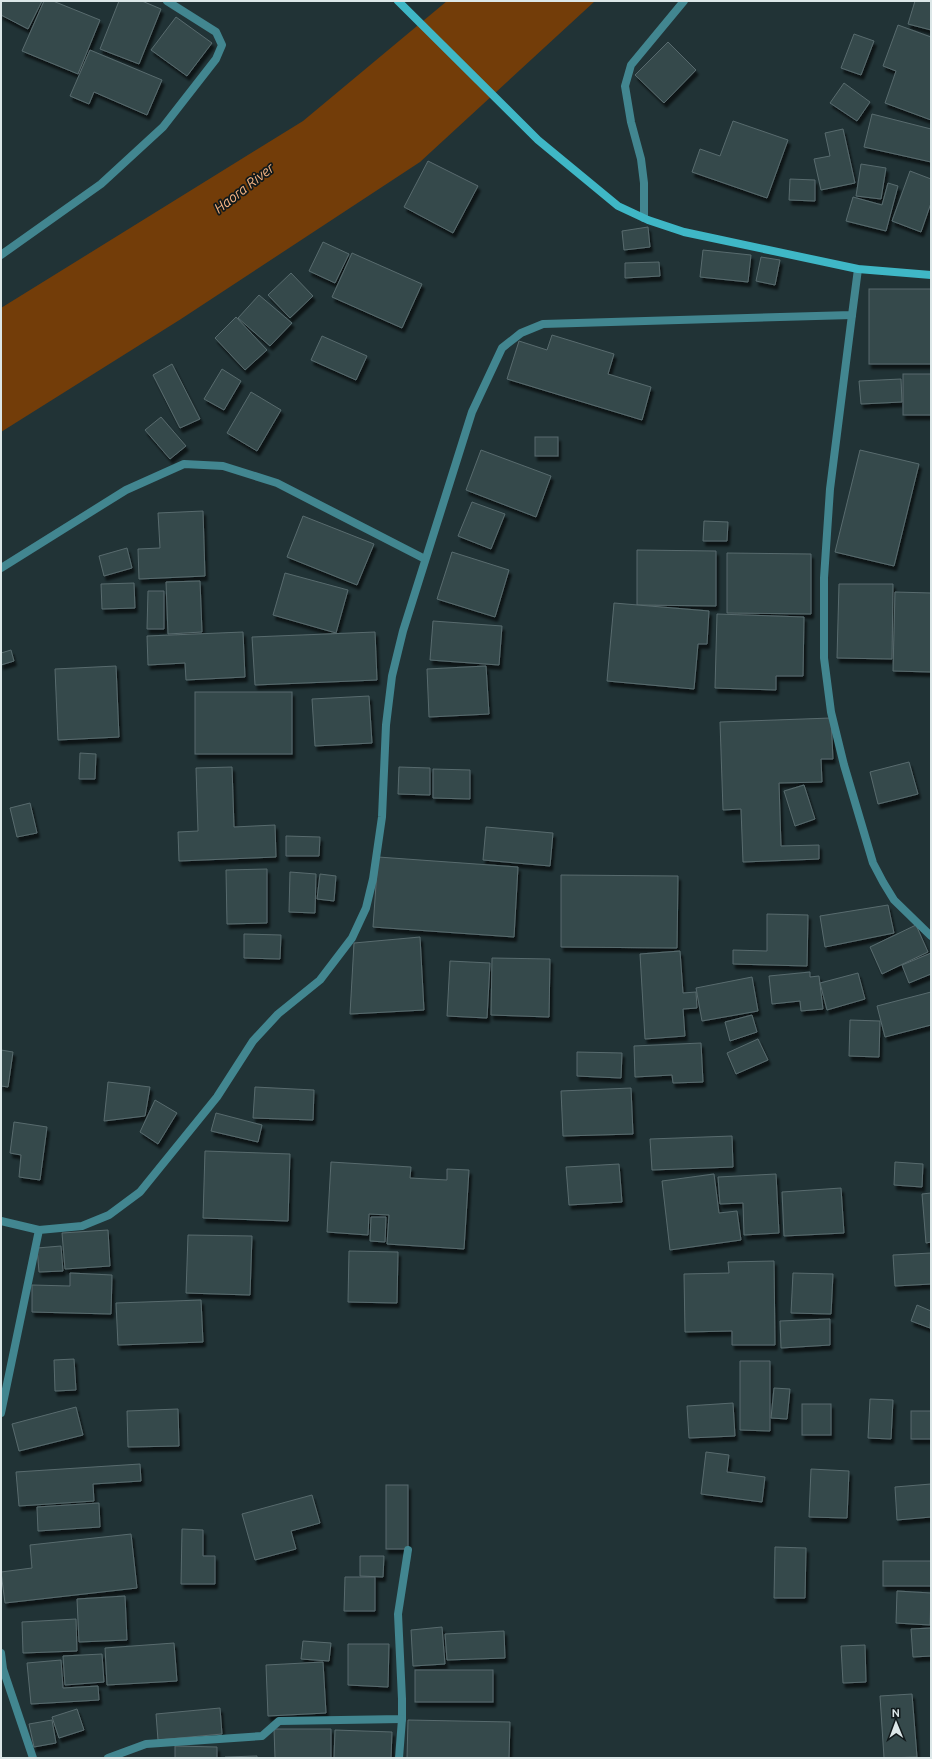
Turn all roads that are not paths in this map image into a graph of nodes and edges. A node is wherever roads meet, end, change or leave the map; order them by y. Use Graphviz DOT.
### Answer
graph roads {
  1 [pos="167,1"];
  2 [pos="398,1"];
  3 [pos="684,1"];
  4 [pos="644,218"];
  5 [pos="1,255"];
  6 [pos="858,269"];
  7 [pos="931,275"];
  8 [pos="852,315"];
  9 [pos="425,559"];
  10 [pos="1,568"];
  11 [pos="931,936"];
  12 [pos="1,1221"];
  13 [pos="39,1230"];
  14 [pos="1,1413"];
  15 [pos="408,1550"];
  16 [pos="1,1653"];
  17 [pos="402,1719"];
  18 [pos="33,1758"];
  19 [pos="108,1758"];
  20 [pos="399,1758"];
  1 -- 5 [label="street"];
  2 -- 4 [label="main road"];
  3 -- 4 [label="street"];
  4 -- 6 [label="main road"];
  6 -- 7 [label="main road"];
  6 -- 8 [label="street"];
  8 -- 9 [label="street"];
  8 -- 11 [label="street"];
  9 -- 10 [label="street"];
  9 -- 13 [label="street"];
  12 -- 13 [label="street"];
  13 -- 14 [label="street"];
  15 -- 17 [label="street"];
  16 -- 18 [label="street"];
  17 -- 19 [label="street"];
  17 -- 20 [label="street"];
}
